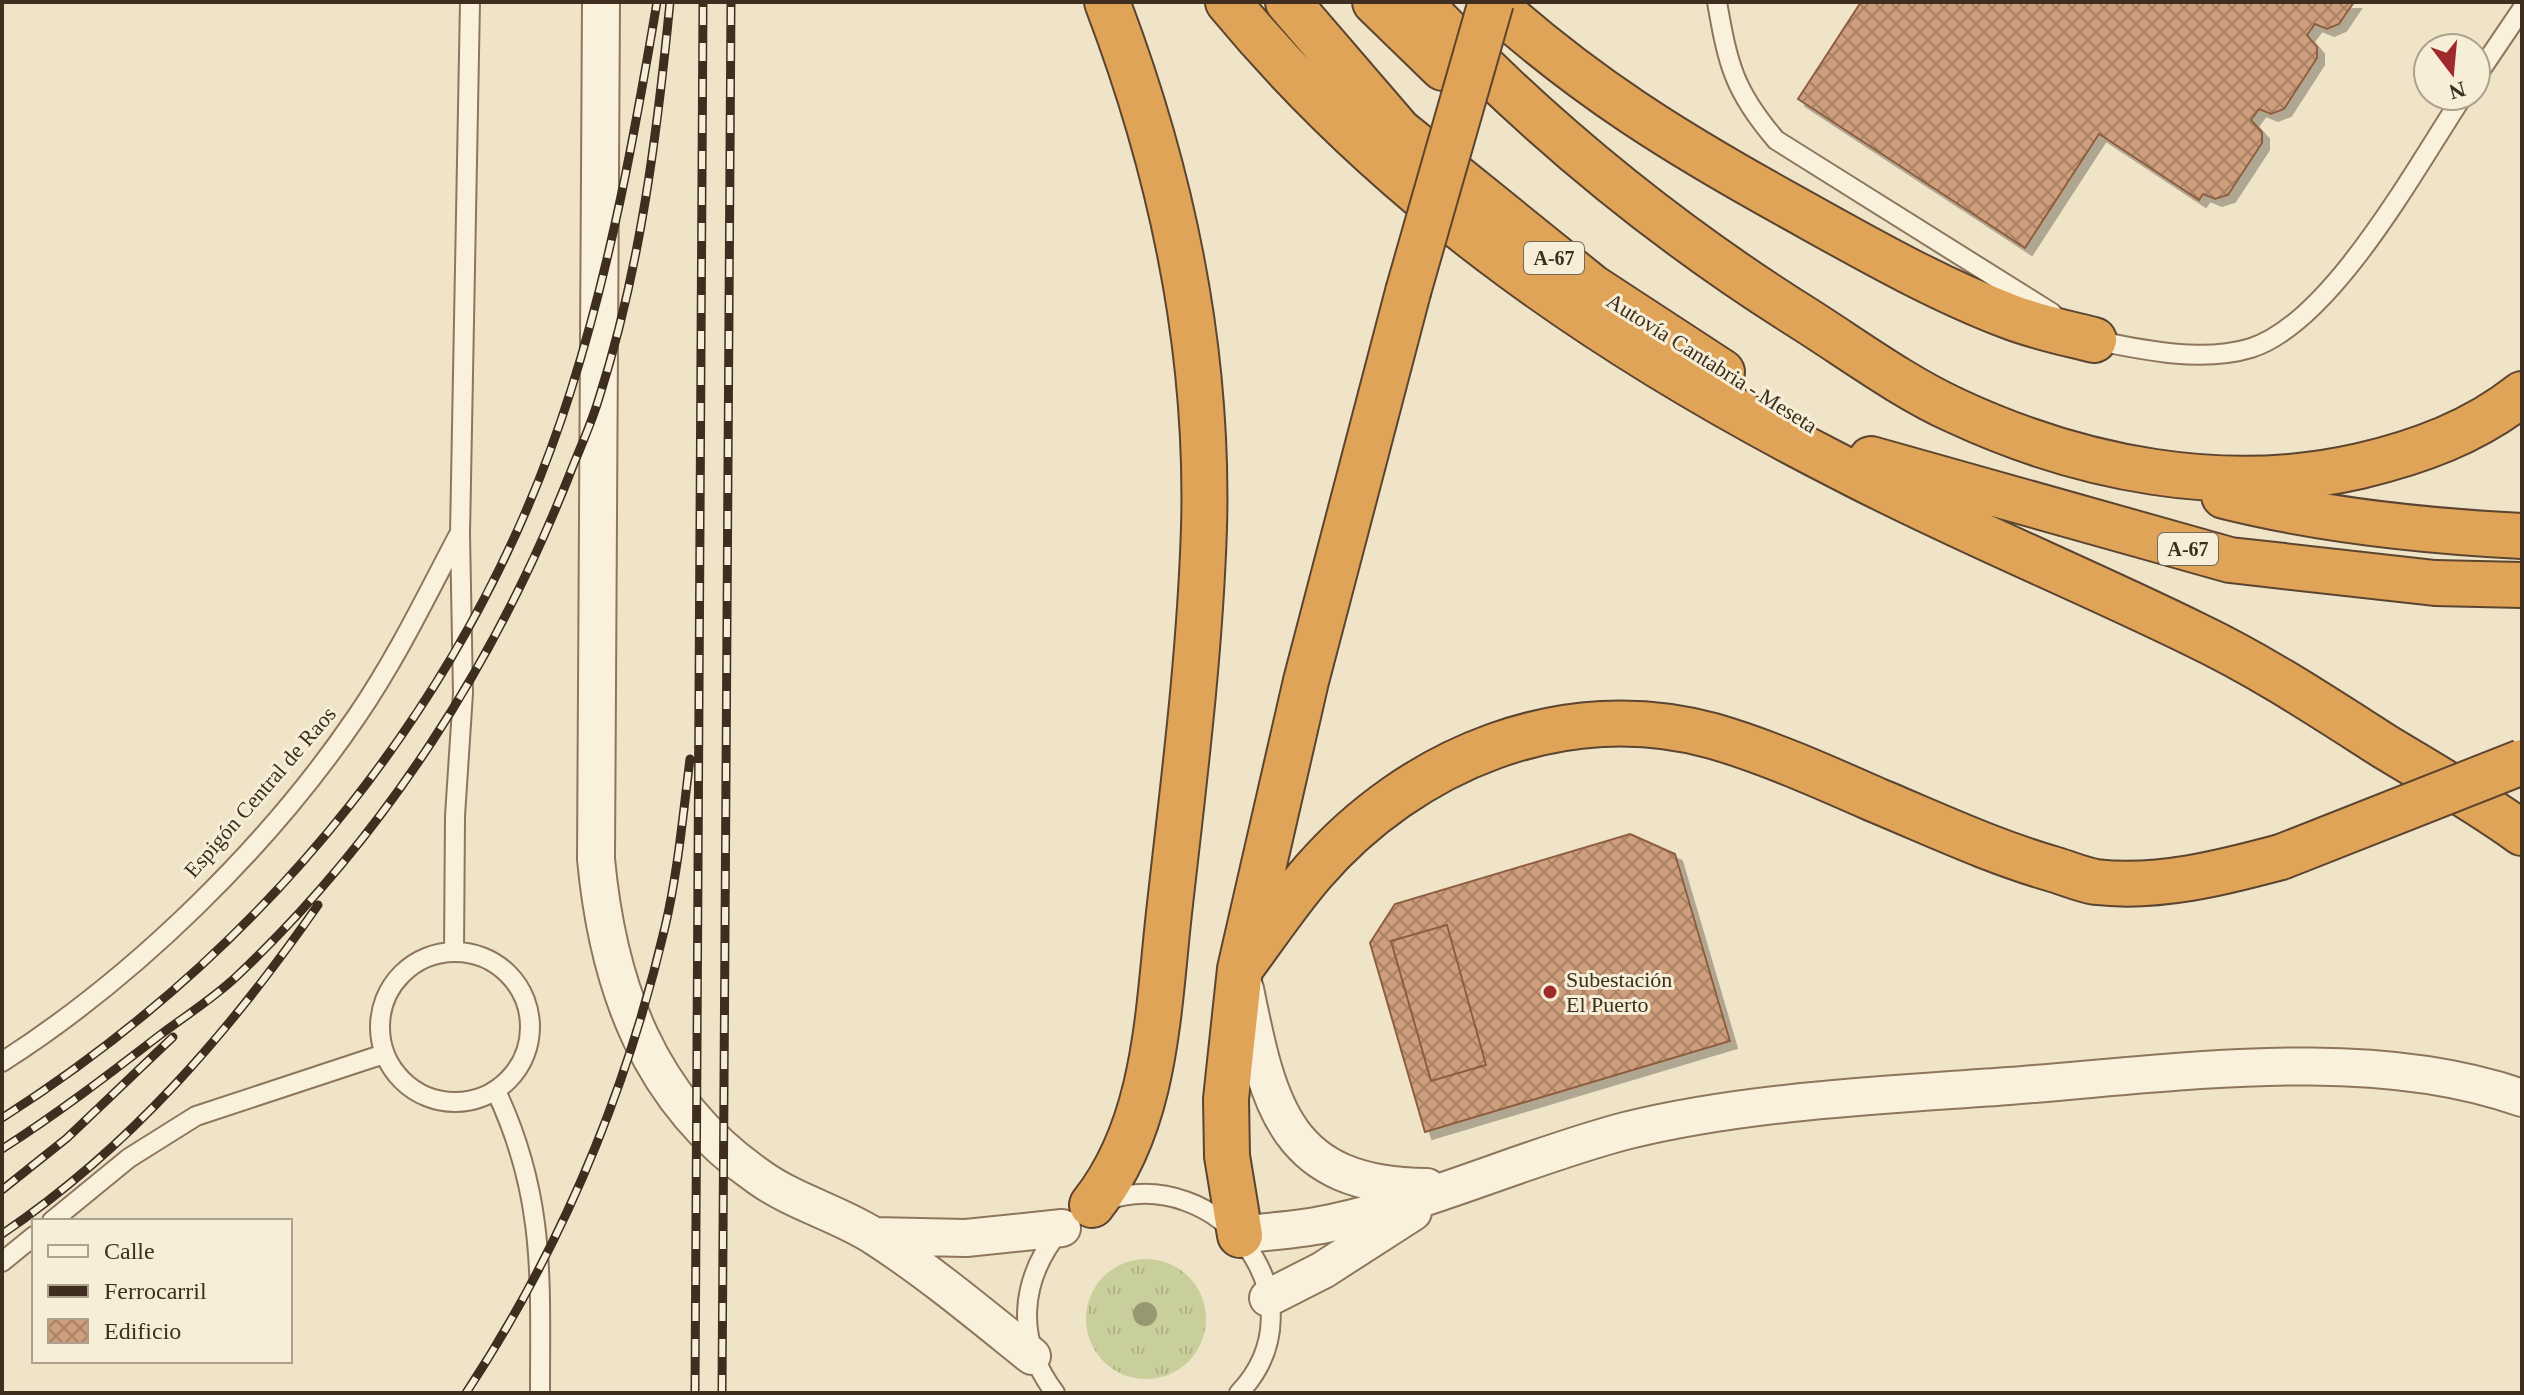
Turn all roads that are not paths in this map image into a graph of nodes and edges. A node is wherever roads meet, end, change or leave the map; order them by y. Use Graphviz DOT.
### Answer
graph roads {
  1 [pos="470,2"];
  2 [pos="601,2"];
  3 [pos="1107,2"];
  4 [pos="1228,2"];
  5 [pos="1288,2"];
  6 [pos="1375,2"];
  7 [pos="1419,2"];
  8 [pos="1491,2"];
  9 [pos="1717,2"];
  10 [pos="2522,9"];
  11 [pos="2492,53"];
  12 [pos="2452,112"];
  13 [pos="2094,340"];
  14 [pos="2522,394"];
  15 [pos="1955,411"];
  16 [pos="2046,445"];
  17 [pos="1865,457"];
  18 [pos="460,534"];
  19 [pos="2522,536"];
  20 [pos="2522,585"];
  21 [pos="2200,636"];
  22 [pos="2522,762"];
  23 [pos="2522,833"];
  24 [pos="454,952"];
  25 [pos="1240,969"];
  26 [pos="384,1054"];
  27 [pos="2,1062"];
  28 [pos="496,1091"];
  29 [pos="2522,1098"];
  30 [pos="1457,1187"];
  31 [pos="1077,1216"];
  32 [pos="54,1219"];
  33 [pos="1240,1235"];
  34 [pos="874,1236"];
  35 [pos="32,1238"];
  36 [pos="2,1262"];
  37 [pos="1268,1298"];
  38 [pos="1032,1356"];
  39 [pos="540,1393"];
  40 [pos="1055,1393"];
  41 [pos="1239,1393"];
  1 -- 18 [label="lane"];
  2 -- 34 [label="street"];
  3 -- 31 [label="highway"];
  4 -- 21 [label="highway"];
  5 -- 17 [label="highway, Autovía Cantabria - Meseta / A-67"];
  6 -- 15 [label="highway"];
  7 -- 15 [label="highway"];
  8 -- 13 [label="highway"];
  8 -- 25 [label="highway, bridge"];
  9 -- 13 [label="lane"];
  10 -- 11 [label="lane"];
  12 -- 13 [label="lane"];
  14 -- 16 [label="highway"];
  15 -- 16 [label="highway"];
  16 -- 19 [label="highway"];
  17 -- 20 [label="highway, A-67"];
  17 -- 21 [label="highway, Autovía Cantabria - Meseta / A-67"];
  18 -- 24 [label="lane"];
  18 -- 27 [label="lane, Espigón Central de Raos"];
  21 -- 23 [label="highway, A-67"];
  22 -- 25 [label="highway, bridge"];
  24 -- 26 [label="lane"];
  24 -- 28 [label="lane"];
  25 -- 30 [label="street"];
  25 -- 33 [label="highway"];
  26 -- 28 [label="lane"];
  26 -- 32 [label="lane"];
  28 -- 39 [label="lane"];
  29 -- 30 [label="street"];
  30 -- 33 [label="street"];
  30 -- 37 [label="street"];
  31 -- 33 [label="lane"];
  31 -- 34 [label="street"];
  31 -- 38 [label="lane"];
  33 -- 37 [label="lane"];
  34 -- 38 [label="street"];
  35 -- 36 [label="lane"];
  37 -- 41 [label="lane"];
  38 -- 40 [label="lane"];
}
